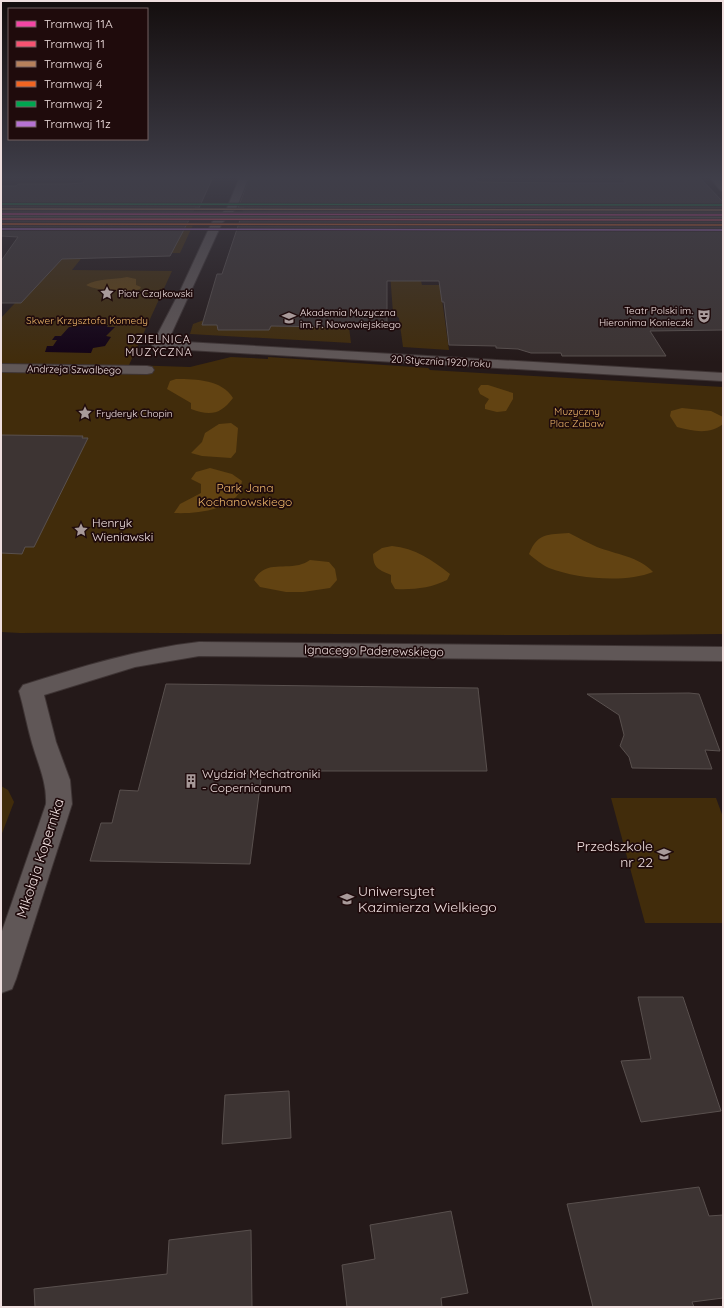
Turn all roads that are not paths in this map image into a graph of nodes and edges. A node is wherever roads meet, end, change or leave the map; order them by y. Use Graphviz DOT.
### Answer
graph roads {
  1 [pos="209,240"];
  2 [pos="1,368"];
  3 [pos="147,370"];
  4 [pos="723,377"];
  5 [pos="723,654"];
  6 [pos="31,691"];
  7 [pos="1,979"];
  1 -- 4 [label="street, 20 Stycznia 1920 roku"];
  2 -- 3 [label="street, Andrzeja Szwalbego"];
  5 -- 6 [label="street, Ignacego Paderewskiego"];
  6 -- 7 [label="street, Mikołaja Kopernika"];
}
